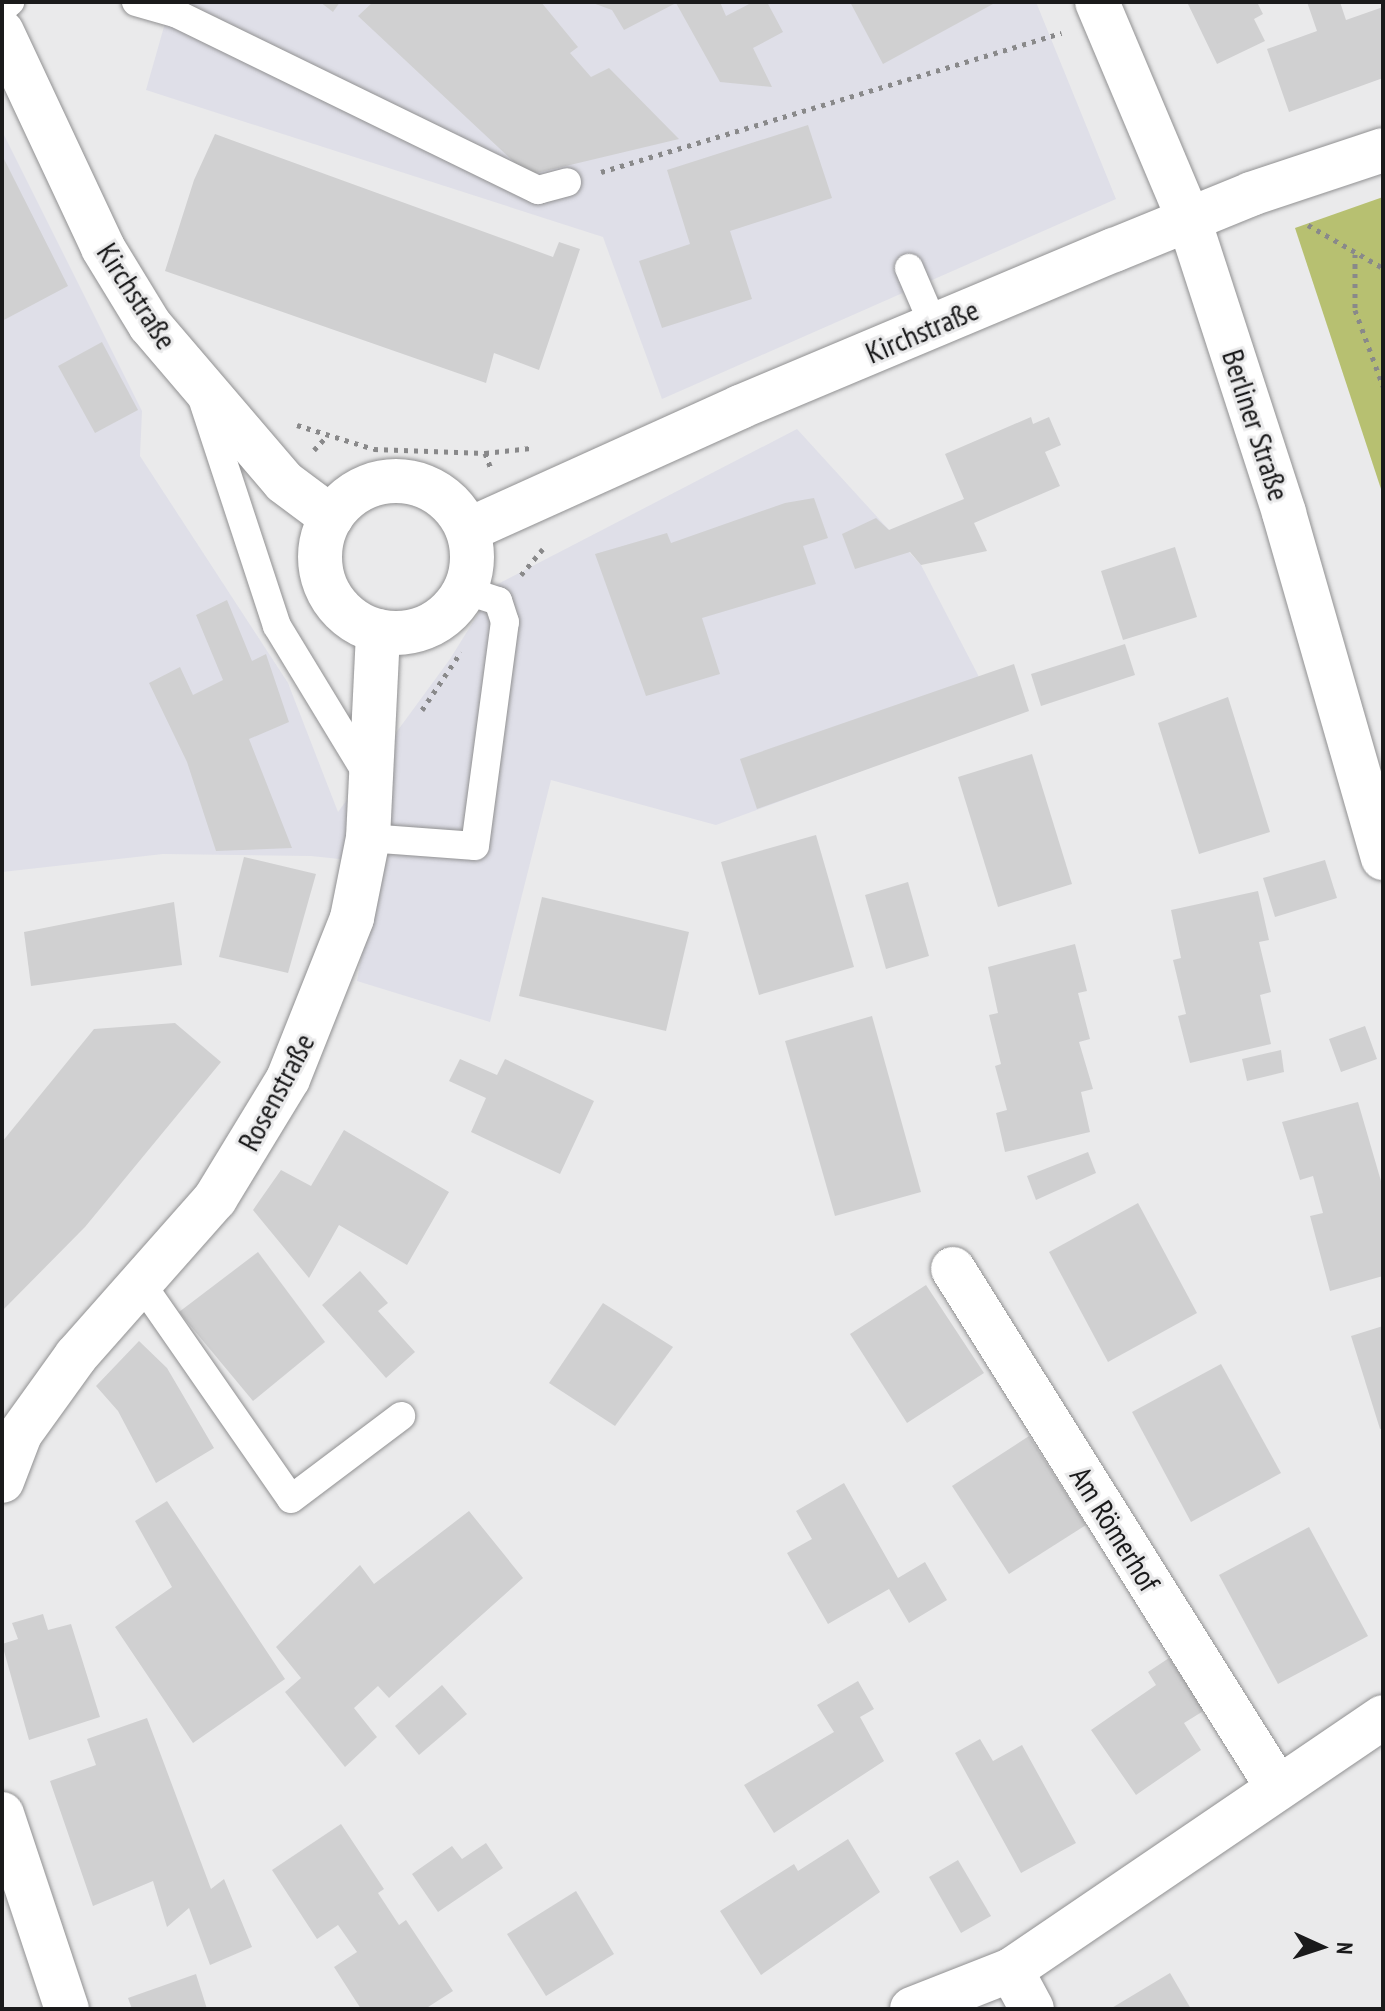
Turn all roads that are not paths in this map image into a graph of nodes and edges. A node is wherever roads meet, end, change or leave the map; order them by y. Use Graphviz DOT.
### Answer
graph roads {
  1 [pos="10,2"];
  2 [pos="136,2"];
  3 [pos="2,9"];
  4 [pos="1102,13"];
  5 [pos="2,32"];
  6 [pos="1383,150"];
  7 [pos="567,182"];
  8 [pos="1189,220"];
  9 [pos="909,268"];
  10 [pos="934,326"];
  11 [pos="197,384"];
  12 [pos="331,517"];
  13 [pos="468,530"];
  14 [pos="464,590"];
  15 [pos="378,631"];
  16 [pos="374,787"];
  17 [pos="368,838"];
  18 [pos="1383,858"];
  19 [pos="953,1269"];
  20 [pos="143,1286"];
  21 [pos="401,1416"];
  22 [pos="2,1481"];
  23 [pos="1383,1717"];
  24 [pos="1278,1788"];
  25 [pos="2,1814"];
  26 [pos="1011,1970"];
  27 [pos="67,2009"];
  28 [pos="912,2009"];
  29 [pos="1032,2009"];
  1 -- 3 [label="lane"];
  2 -- 7 [label="lane"];
  4 -- 8 [label="street, Berliner Straße"];
  5 -- 11 [label="street, Kirchstraße"];
  6 -- 8 [label="street, Kirchstraße"];
  8 -- 10 [label="street, Kirchstraße"];
  8 -- 18 [label="street, Berliner Straße"];
  9 -- 10 [label="lane"];
  10 -- 13 [label="street, Kirchstraße"];
  11 -- 12 [label="street, Kirchstraße"];
  11 -- 16 [label="lane"];
  12 -- 13 [label="street"];
  12 -- 15 [label="street"];
  13 -- 14 [label="street"];
  14 -- 15 [label="street"];
  14 -- 17 [label="lane"];
  15 -- 16 [label="street, Rosenstraße"];
  16 -- 17 [label="street, Rosenstraße"];
  17 -- 20 [label="street, Rosenstraße"];
  19 -- 24 [label="street, Am Römerhof"];
  20 -- 21 [label="lane"];
  20 -- 22 [label="street, Rosenstraße"];
  23 -- 24 [label="street"];
  24 -- 26 [label="street"];
  25 -- 27 [label="street"];
  26 -- 28 [label="street"];
  26 -- 29 [label="street"];
}
